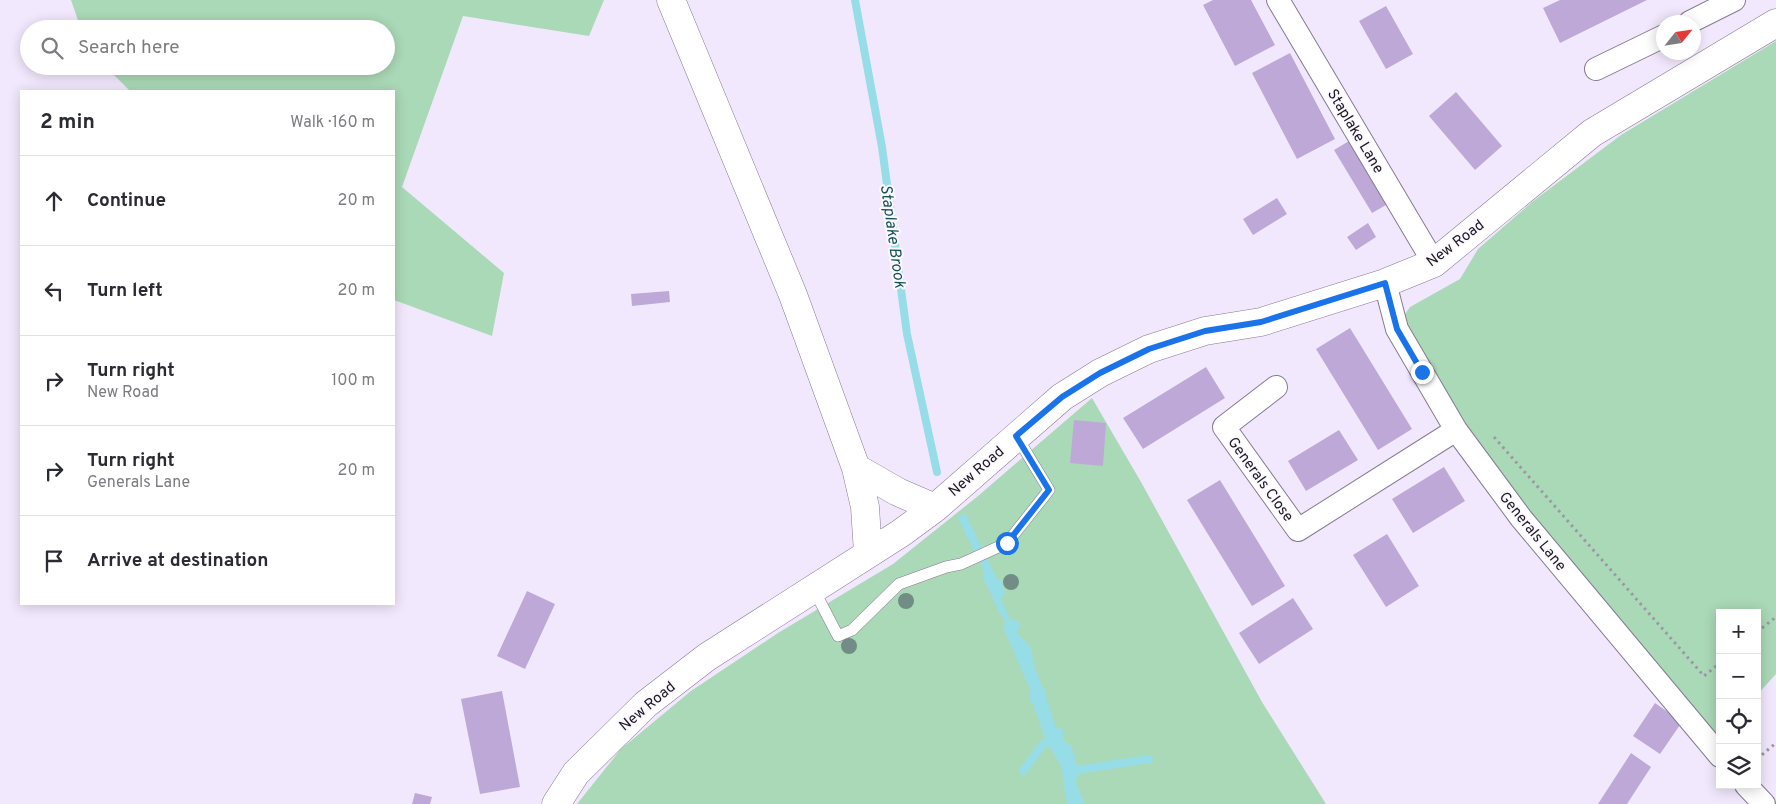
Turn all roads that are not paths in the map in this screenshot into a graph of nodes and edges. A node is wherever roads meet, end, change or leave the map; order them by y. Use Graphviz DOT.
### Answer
graph roads {
  1 [pos="672,0"];
  2 [pos="1278,0"];
  3 [pos="1734,0"];
  4 [pos="1701,16"];
  5 [pos="1776,23"];
  6 [pos="1656,40"];
  7 [pos="1596,69"];
  8 [pos="1434,263"];
  9 [pos="1385,283"];
  10 [pos="1276,387"];
  11 [pos="1456,430"];
  12 [pos="1016,436"];
  13 [pos="856,468"];
  14 [pos="935,508"];
  15 [pos="868,553"];
  16 [pos="813,588"];
  17 [pos="1716,751"];
  18 [pos="1750,789"];
  19 [pos="556,804"];
  20 [pos="1764,804"];
  1 -- 13 [label="street"];
  2 -- 8 [label="street, Staplake Lane"];
  3 -- 4 [label="street"];
  5 -- 8 [label="street, New Road"];
  6 -- 7 [label="street"];
  8 -- 9 [label="street, New Road"];
  9 -- 11 [label="street, Generals Lane"];
  9 -- 12 [label="street, New Road"];
  10 -- 11 [label="street, Generals Close"];
  11 -- 17 [label="street, Generals Lane"];
  12 -- 14 [label="street, New Road"];
  12 -- 16 [label="lane"];
  13 -- 14 [label="street"];
  13 -- 15 [label="street"];
  14 -- 15 [label="street, New Road"];
  15 -- 16 [label="street, New Road"];
  16 -- 19 [label="street, New Road"];
  18 -- 20 [label="street"];
}
